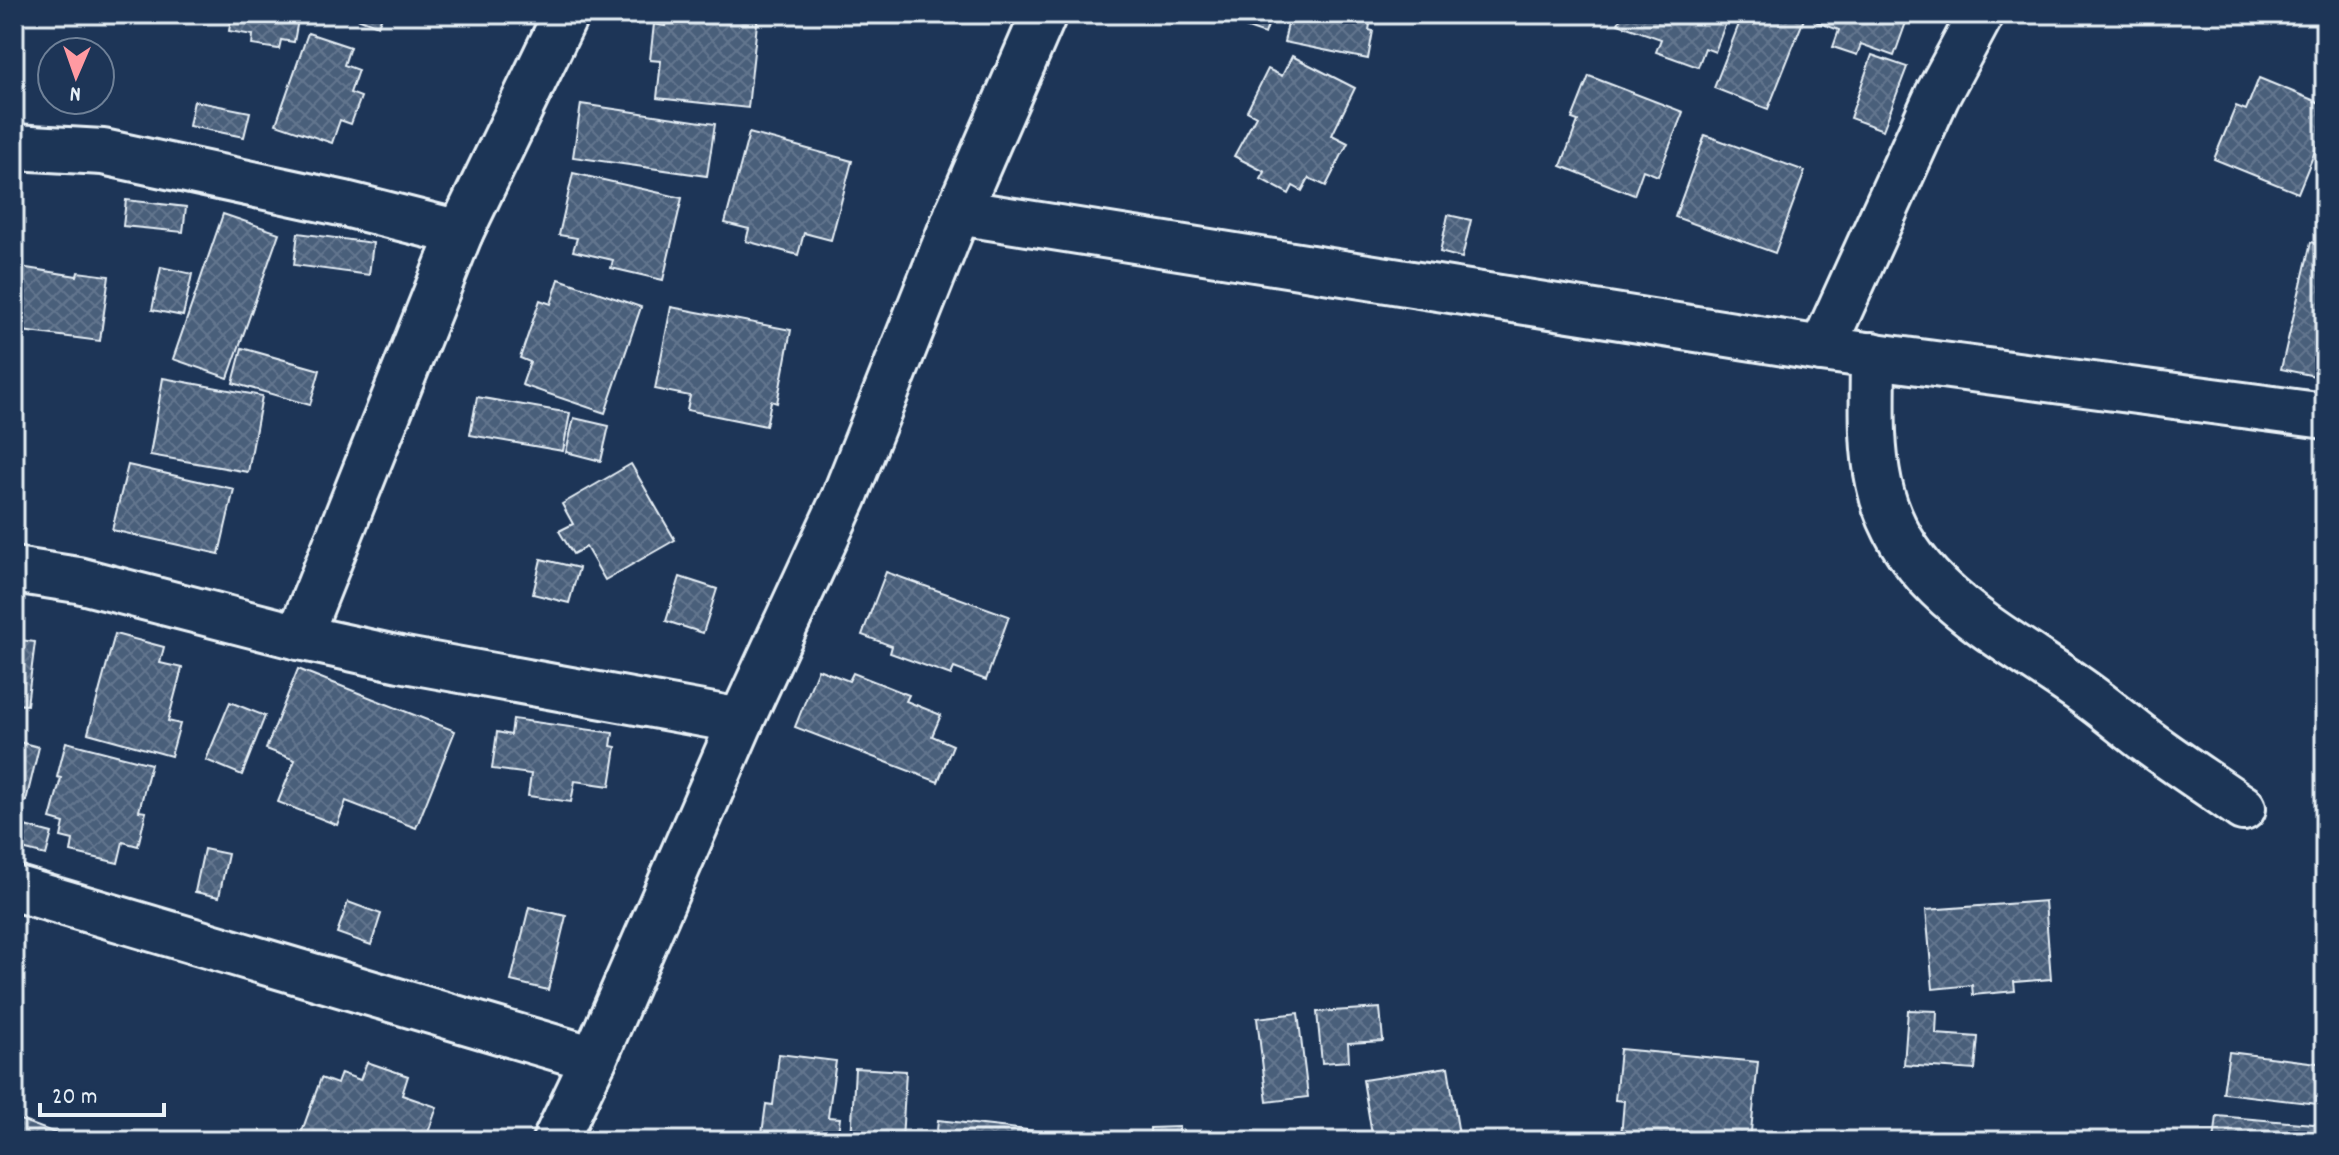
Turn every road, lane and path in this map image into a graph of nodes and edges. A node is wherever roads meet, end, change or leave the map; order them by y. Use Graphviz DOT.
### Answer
graph roads {
  1 [pos="566,14"];
  2 [pos="1044,14"];
  3 [pos="1981,14"];
  4 [pos="14,147"];
  5 [pos="958,212"];
  6 [pos="460,233"];
  7 [pos="1822,349"];
  8 [pos="1873,355"];
  9 [pos="2325,416"];
  10 [pos="14,570"];
  11 [pos="299,637"];
  12 [pos="741,721"];
  13 [pos="2243,808"];
  14 [pos="14,888"];
  15 [pos="594,1059"];
  16 [pos="555,1141"];
  1 -- 6 [label="street"];
  2 -- 5 [label="street"];
  3 -- 7 [label="street"];
  4 -- 6 [label="street"];
  5 -- 7 [label="street"];
  5 -- 12 [label="street"];
  6 -- 11 [label="street"];
  7 -- 8 [label="street"];
  8 -- 9 [label="street"];
  8 -- 13 [label="street"];
  10 -- 11 [label="street"];
  11 -- 12 [label="street"];
  12 -- 15 [label="street"];
  14 -- 15 [label="street"];
  15 -- 16 [label="street"];
}
